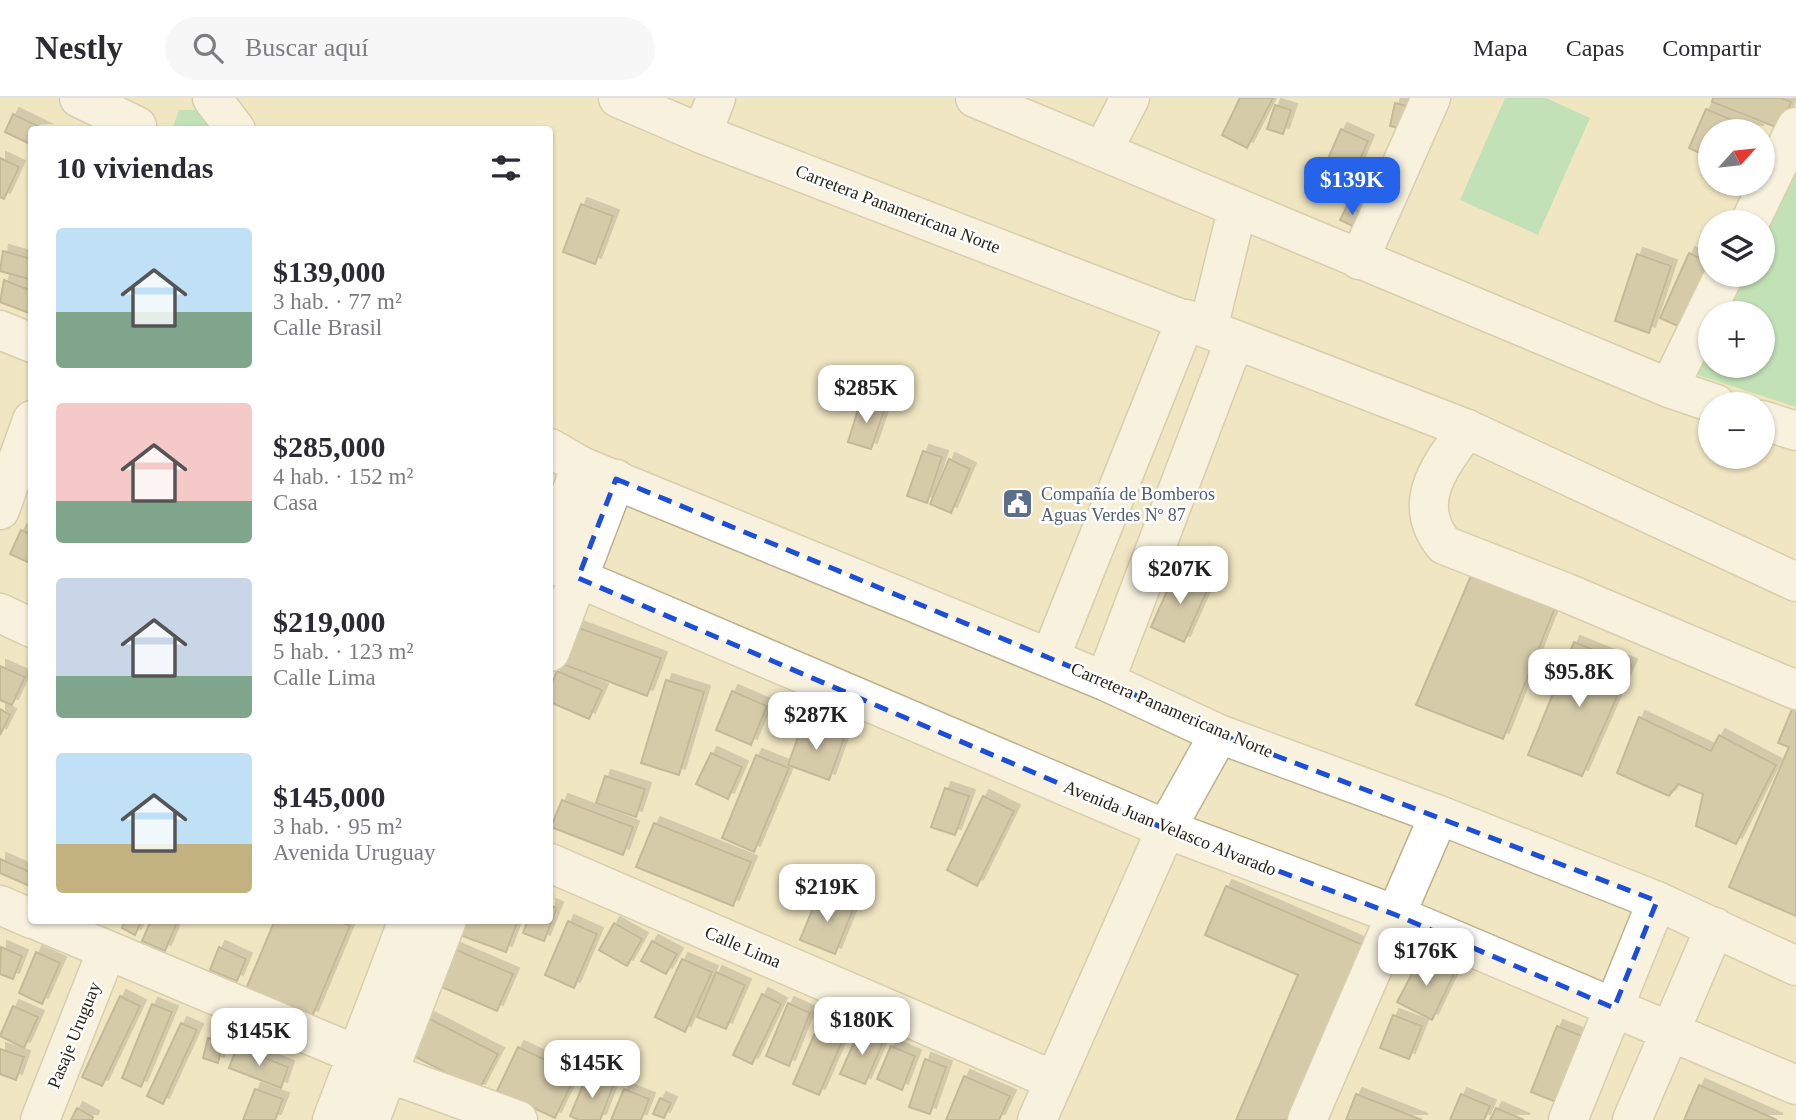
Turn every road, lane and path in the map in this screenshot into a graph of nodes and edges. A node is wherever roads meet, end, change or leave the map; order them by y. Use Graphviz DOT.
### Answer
graph roads {
  1 [pos="79,98"];
  2 [pos="212,98"];
  3 [pos="618,98"];
  4 [pos="716,98"];
  5 [pos="975,98"];
  6 [pos="1130,98"];
  7 [pos="1431,98"];
  8 [pos="139,118"];
  9 [pos="233,126"];
  10 [pos="1796,127"];
  11 [pos="702,134"];
  12 [pos="1103,149"];
  13 [pos="1237,210"];
  14 [pos="1756,210"];
  15 [pos="1359,260"];
  16 [pos="1718,287"];
  17 [pos="0,330"];
  18 [pos="1209,330"];
  19 [pos="28,341"];
  20 [pos="1669,388"];
  21 [pos="1698,398"];
  22 [pos="1775,424"];
  23 [pos="1466,429"];
  24 [pos="28,431"];
  25 [pos="1796,431"];
  26 [pos="582,464"];
  27 [pos="0,510"];
  28 [pos="553,541"];
  29 [pos="564,569"];
  30 [pos="1796,582"];
  31 [pos="0,613"];
  32 [pos="28,626"];
  33 [pos="553,634"];
  34 [pos="1051,658"];
  35 [pos="1105,681"];
  36 [pos="1796,690"];
  37 [pos="1219,734"];
  38 [pos="1439,815"];
  39 [pos="1166,829"];
  40 [pos="553,864"];
  41 [pos="1657,901"];
  42 [pos="0,905"];
  43 [pos="1396,915"];
  44 [pos="28,917"];
  45 [pos="44,924"];
  46 [pos="407,924"];
  47 [pos="445,924"];
  48 [pos="1715,927"];
  49 [pos="107,950"];
  50 [pos="1796,966"];
  51 [pos="1615,1009"];
  52 [pos="1669,1030"];
  53 [pos="373,1064"];
  54 [pos="1053,1080"];
  55 [pos="1796,1085"];
  56 [pos="40,1120"];
  57 [pos="332,1120"];
  58 [pos="370,1120"];
  59 [pos="518,1120"];
  60 [pos="1037,1120"];
  61 [pos="1307,1120"];
  62 [pos="1568,1120"];
  63 [pos="1632,1120"];
  1 -- 8 [label="street"];
  2 -- 9 [label="street"];
  3 -- 11 [label="street, Carretera Panamericana Norte"];
  4 -- 11 [label="street"];
  5 -- 12 [label="street"];
  6 -- 12 [label="street"];
  7 -- 15 [label="street"];
  10 -- 14 [label="street"];
  11 -- 18 [label="street, Carretera Panamericana Norte"];
  12 -- 13 [label="street"];
  13 -- 15 [label="street"];
  13 -- 18 [label="street"];
  15 -- 20 [label="street"];
  16 -- 20 [label="street"];
  17 -- 19 [label="street"];
  18 -- 23 [label="street, Carretera Panamericana Norte"];
  18 -- 34 [label="street"];
  18 -- 35 [label="street"];
  20 -- 21 [label="street"];
  22 -- 25 [label="street"];
  23 -- 30 [label="street, Carretera Panamericana Norte"];
  23 -- 36 [label="street"];
  24 -- 27 [label="street"];
  26 -- 28 [label="street"];
  26 -- 29 [label="street"];
  26 -- 34 [label="street, Carretera Panamericana Norte"];
  29 -- 33 [label="street"];
  29 -- 39 [label="street, Avenida Juan Velasco Alvarado"];
  31 -- 32 [label="street"];
  34 -- 35 [label="street, Carretera Panamericana Norte"];
  35 -- 37 [label="street, Carretera Panamericana Norte"];
  37 -- 38 [label="street, Carretera Panamericana Norte"];
  37 -- 39 [label="street"];
  38 -- 41 [label="street, Carretera Panamericana Norte"];
  38 -- 43 [label="street"];
  39 -- 43 [label="street, Avenida Juan Velasco Alvarado"];
  39 -- 54 [label="street"];
  40 -- 54 [label="street, Calle Lima"];
  41 -- 48 [label="street, Carretera Panamericana Norte"];
  41 -- 51 [label="street"];
  42 -- 44 [label="street"];
  43 -- 51 [label="street, Avenida Juan Velasco Alvarado"];
  43 -- 61 [label="street"];
  45 -- 49 [label="street"];
  46 -- 53 [label="street"];
  47 -- 53 [label="street"];
  48 -- 50 [label="street, Carretera Panamericana Norte"];
  48 -- 52 [label="street"];
  49 -- 53 [label="street"];
  49 -- 56 [label="street, Pasaje Uruguay"];
  51 -- 52 [label="street, Avenida Juan Velasco Alvarado"];
  51 -- 62 [label="street"];
  52 -- 55 [label="street, Avenida Juan Velasco Alvarado"];
  52 -- 63 [label="street"];
  53 -- 57 [label="street"];
  53 -- 58 [label="street"];
  53 -- 59 [label="street"];
  54 -- 60 [label="street"];
}
